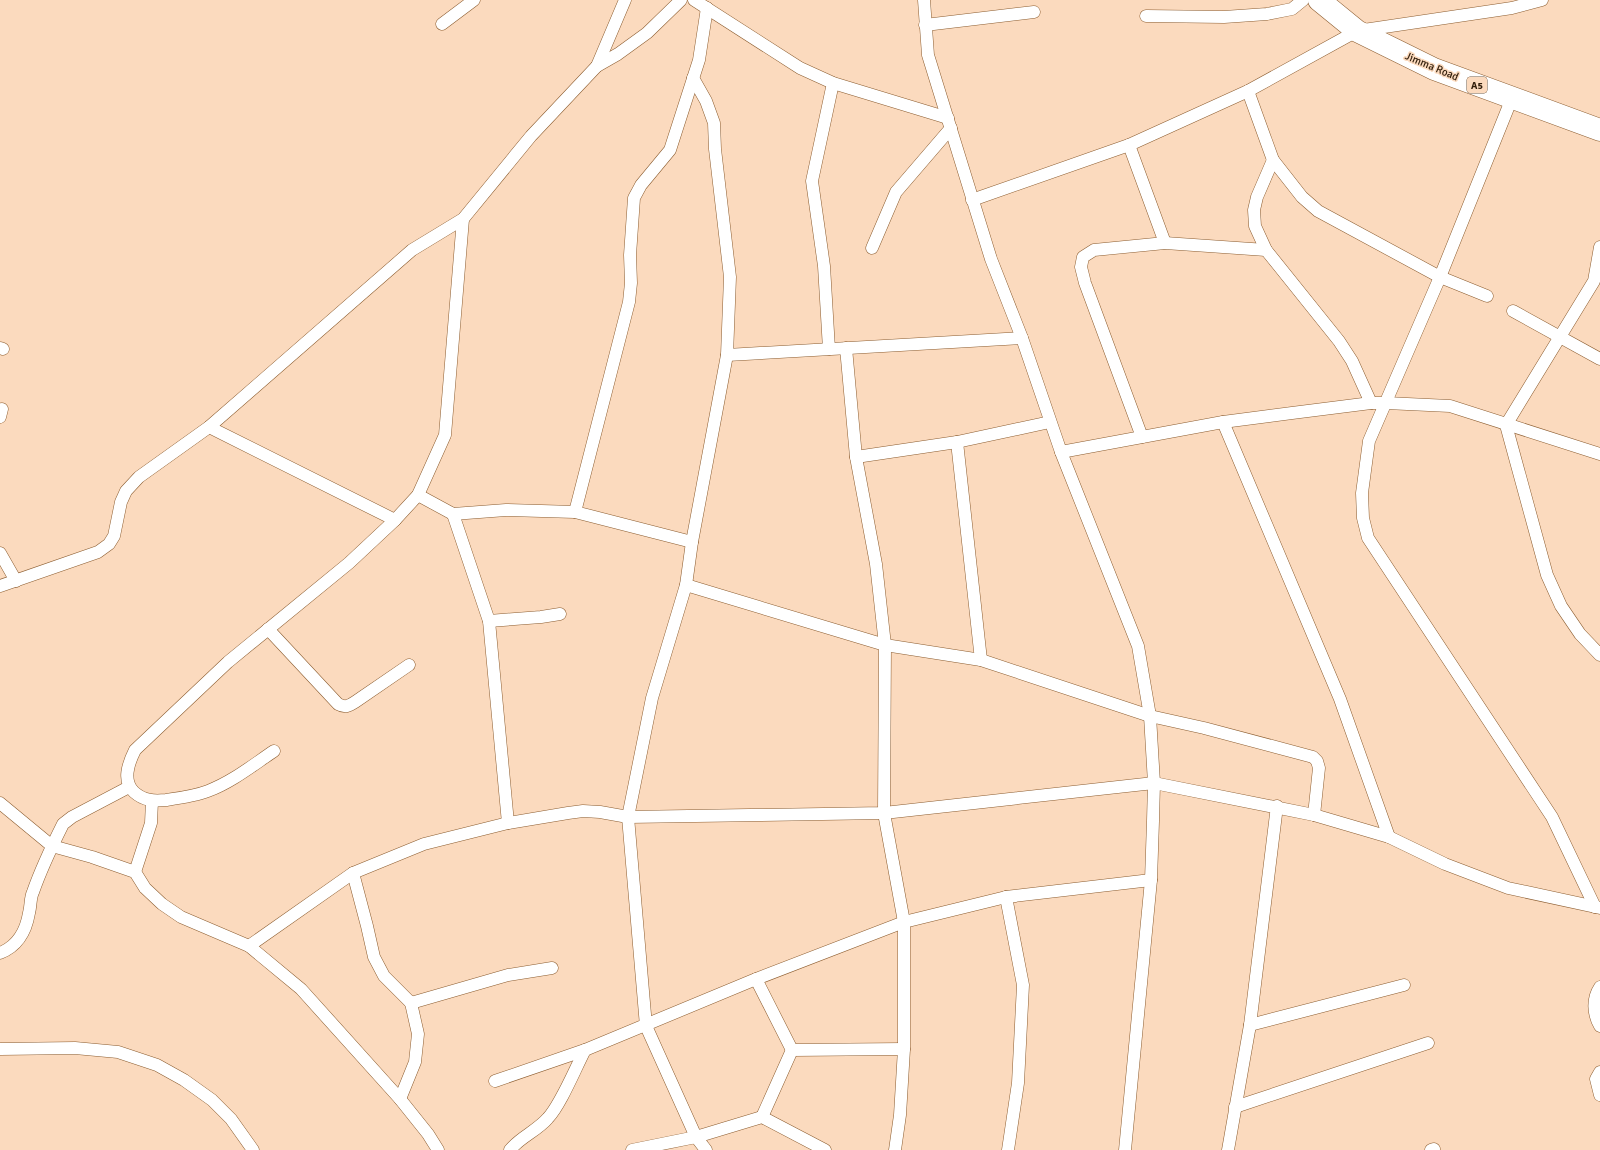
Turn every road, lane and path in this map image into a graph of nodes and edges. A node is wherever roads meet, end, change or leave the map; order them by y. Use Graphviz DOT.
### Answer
graph roads {
  1 [pos="474,0"];
  2 [pos="625,0"];
  3 [pos="681,0"];
  4 [pos="694,0"];
  5 [pos="924,0"];
  6 [pos="1303,0"];
  7 [pos="1319,0"];
  8 [pos="1542,0"];
  9 [pos="707,8"];
  10 [pos="1034,12"];
  11 [pos="1146,16"];
  12 [pos="442,24"];
  13 [pos="925,25"];
  14 [pos="1357,31"];
  15 [pos="598,66"];
  16 [pos="693,78"];
  17 [pos="833,83"];
  18 [pos="1248,91"];
  19 [pos="1512,98"];
  20 [pos="949,123"];
  21 [pos="1600,130"];
  22 [pos="1129,144"];
  23 [pos="1273,160"];
  24 [pos="972,200"];
  25 [pos="463,219"];
  26 [pos="1165,243"];
  27 [pos="1600,247"];
  28 [pos="872,248"];
  29 [pos="1266,250"];
  30 [pos="1440,277"];
  31 [pos="1487,296"];
  32 [pos="1513,311"];
  33 [pos="1022,338"];
  34 [pos="1560,338"];
  35 [pos="846,348"];
  36 [pos="829,349"];
  37 [pos="727,355"];
  38 [pos="1600,359"];
  39 [pos="1371,403"];
  40 [pos="1386,403"];
  41 [pos="1050,422"];
  42 [pos="1223,422"];
  43 [pos="1506,425"];
  44 [pos="209,427"];
  45 [pos="1142,437"];
  46 [pos="957,442"];
  47 [pos="1061,452"];
  48 [pos="1600,454"];
  49 [pos="856,456"];
  50 [pos="418,494"];
  51 [pos="575,512"];
  52 [pos="453,514"];
  53 [pos="395,520"];
  54 [pos="692,542"];
  55 [pos="0,553"];
  56 [pos="16,581"];
  57 [pos="686,585"];
  58 [pos="0,586"];
  59 [pos="560,614"];
  60 [pos="489,621"];
  61 [pos="268,629"];
  62 [pos="884,645"];
  63 [pos="1600,654"];
  64 [pos="981,660"];
  65 [pos="409,665"];
  66 [pos="1150,716"];
  67 [pos="274,751"];
  68 [pos="1154,782"];
  69 [pos="129,787"];
  70 [pos="152,801"];
  71 [pos="0,803"];
  72 [pos="1277,806"];
  73 [pos="884,813"];
  74 [pos="1314,815"];
  75 [pos="628,817"];
  76 [pos="508,823"];
  77 [pos="1389,838"];
  78 [pos="52,846"];
  79 [pos="135,872"];
  80 [pos="353,873"];
  81 [pos="1151,880"];
  82 [pos="1006,897"];
  83 [pos="1598,908"];
  84 [pos="904,922"];
  85 [pos="249,946"];
  86 [pos="0,953"];
  87 [pos="552,968"];
  88 [pos="756,979"];
  89 [pos="1404,985"];
  90 [pos="1600,987"];
  91 [pos="411,1003"];
  92 [pos="1250,1025"];
  93 [pos="646,1026"];
  94 [pos="1600,1026"];
  95 [pos="1428,1043"];
  96 [pos="0,1049"];
  97 [pos="904,1049"];
  98 [pos="584,1050"];
  99 [pos="792,1050"];
  100 [pos="1600,1072"];
  101 [pos="495,1081"];
  102 [pos="1600,1094"];
  103 [pos="400,1099"];
  104 [pos="1235,1107"];
  105 [pos="762,1117"];
  106 [pos="696,1137"];
  107 [pos="253,1150"];
  108 [pos="438,1150"];
  109 [pos="510,1150"];
  110 [pos="632,1150"];
  111 [pos="706,1150"];
  112 [pos="825,1150"];
  113 [pos="895,1150"];
  114 [pos="1008,1150"];
  115 [pos="1125,1150"];
  116 [pos="1228,1150"];
  1 -- 12 [label="street"];
  2 -- 15 [label="street"];
  3 -- 15 [label="street"];
  4 -- 9 [label="street"];
  5 -- 13 [label="street"];
  6 -- 11 [label="street"];
  7 -- 14 [label="highway, Jimma Road / A5"];
  8 -- 14 [label="street"];
  9 -- 16 [label="street"];
  9 -- 17 [label="street"];
  10 -- 13 [label="street"];
  13 -- 20 [label="street"];
  14 -- 18 [label="street"];
  14 -- 19 [label="highway, Jimma Road / A5"];
  15 -- 25 [label="street"];
  16 -- 37 [label="street"];
  16 -- 51 [label="street"];
  17 -- 20 [label="street"];
  17 -- 36 [label="street"];
  18 -- 22 [label="street"];
  18 -- 23 [label="street"];
  19 -- 21 [label="highway, Jimma Road / A5"];
  19 -- 30 [label="street"];
  20 -- 24 [label="street"];
  20 -- 28 [label="street"];
  22 -- 24 [label="street"];
  22 -- 26 [label="street"];
  23 -- 29 [label="street"];
  23 -- 30 [label="street"];
  24 -- 33 [label="street"];
  25 -- 44 [label="street"];
  25 -- 50 [label="street"];
  26 -- 29 [label="street"];
  26 -- 45 [label="street"];
  27 -- 34 [label="street"];
  29 -- 39 [label="street"];
  30 -- 31 [label="street"];
  30 -- 40 [label="street"];
  32 -- 34 [label="street"];
  33 -- 35 [label="street"];
  33 -- 41 [label="street"];
  34 -- 38 [label="street"];
  34 -- 43 [label="street"];
  35 -- 36 [label="street"];
  35 -- 49 [label="street"];
  36 -- 37 [label="street"];
  37 -- 54 [label="street"];
  39 -- 40 [label="street"];
  39 -- 42 [label="street"];
  40 -- 43 [label="street"];
  40 -- 83 [label="street"];
  41 -- 46 [label="street"];
  41 -- 47 [label="street"];
  42 -- 45 [label="street"];
  42 -- 77 [label="street"];
  43 -- 48 [label="street"];
  43 -- 63 [label="street"];
  44 -- 53 [label="street"];
  44 -- 56 [label="street"];
  45 -- 47 [label="street"];
  46 -- 49 [label="street"];
  46 -- 64 [label="street"];
  47 -- 66 [label="street"];
  49 -- 62 [label="street"];
  50 -- 52 [label="street"];
  50 -- 53 [label="street"];
  51 -- 52 [label="street"];
  51 -- 54 [label="street"];
  52 -- 60 [label="street"];
  53 -- 61 [label="street"];
  54 -- 57 [label="street"];
  55 -- 56 [label="street"];
  56 -- 58 [label="street"];
  57 -- 62 [label="street"];
  57 -- 75 [label="street"];
  59 -- 60 [label="street"];
  60 -- 76 [label="street"];
  61 -- 65 [label="street"];
  61 -- 69 [label="street"];
  62 -- 64 [label="street"];
  62 -- 73 [label="street"];
  64 -- 66 [label="street"];
  66 -- 68 [label="street"];
  66 -- 74 [label="street"];
  67 -- 70 [label="street"];
  68 -- 72 [label="street"];
  68 -- 73 [label="street"];
  68 -- 81 [label="street"];
  69 -- 70 [label="street"];
  69 -- 78 [label="street"];
  70 -- 79 [label="street"];
  71 -- 78 [label="street"];
  72 -- 74 [label="street"];
  72 -- 92 [label="street"];
  73 -- 75 [label="street"];
  73 -- 84 [label="street"];
  74 -- 77 [label="street"];
  75 -- 76 [label="street"];
  75 -- 93 [label="street"];
  76 -- 80 [label="street"];
  77 -- 83 [label="street"];
  78 -- 79 [label="street"];
  78 -- 86 [label="street"];
  79 -- 85 [label="street"];
  80 -- 85 [label="street"];
  80 -- 91 [label="street"];
  81 -- 82 [label="street"];
  81 -- 115 [label="street"];
  82 -- 84 [label="street"];
  82 -- 114 [label="street"];
  84 -- 88 [label="street"];
  84 -- 97 [label="street"];
  85 -- 103 [label="street"];
  87 -- 91 [label="street"];
  88 -- 93 [label="street"];
  88 -- 99 [label="street"];
  89 -- 92 [label="street"];
  90 -- 94 [label="street"];
  91 -- 103 [label="street"];
  92 -- 104 [label="street"];
  93 -- 98 [label="street"];
  93 -- 106 [label="street"];
  95 -- 104 [label="street"];
  96 -- 107 [label="street"];
  97 -- 99 [label="street"];
  97 -- 113 [label="street"];
  98 -- 101 [label="street"];
  98 -- 109 [label="street"];
  99 -- 105 [label="street"];
  100 -- 102 [label="street"];
  103 -- 108 [label="street"];
  104 -- 116 [label="street"];
  105 -- 106 [label="street"];
  105 -- 112 [label="street"];
  106 -- 110 [label="street"];
  106 -- 111 [label="street"];
}
